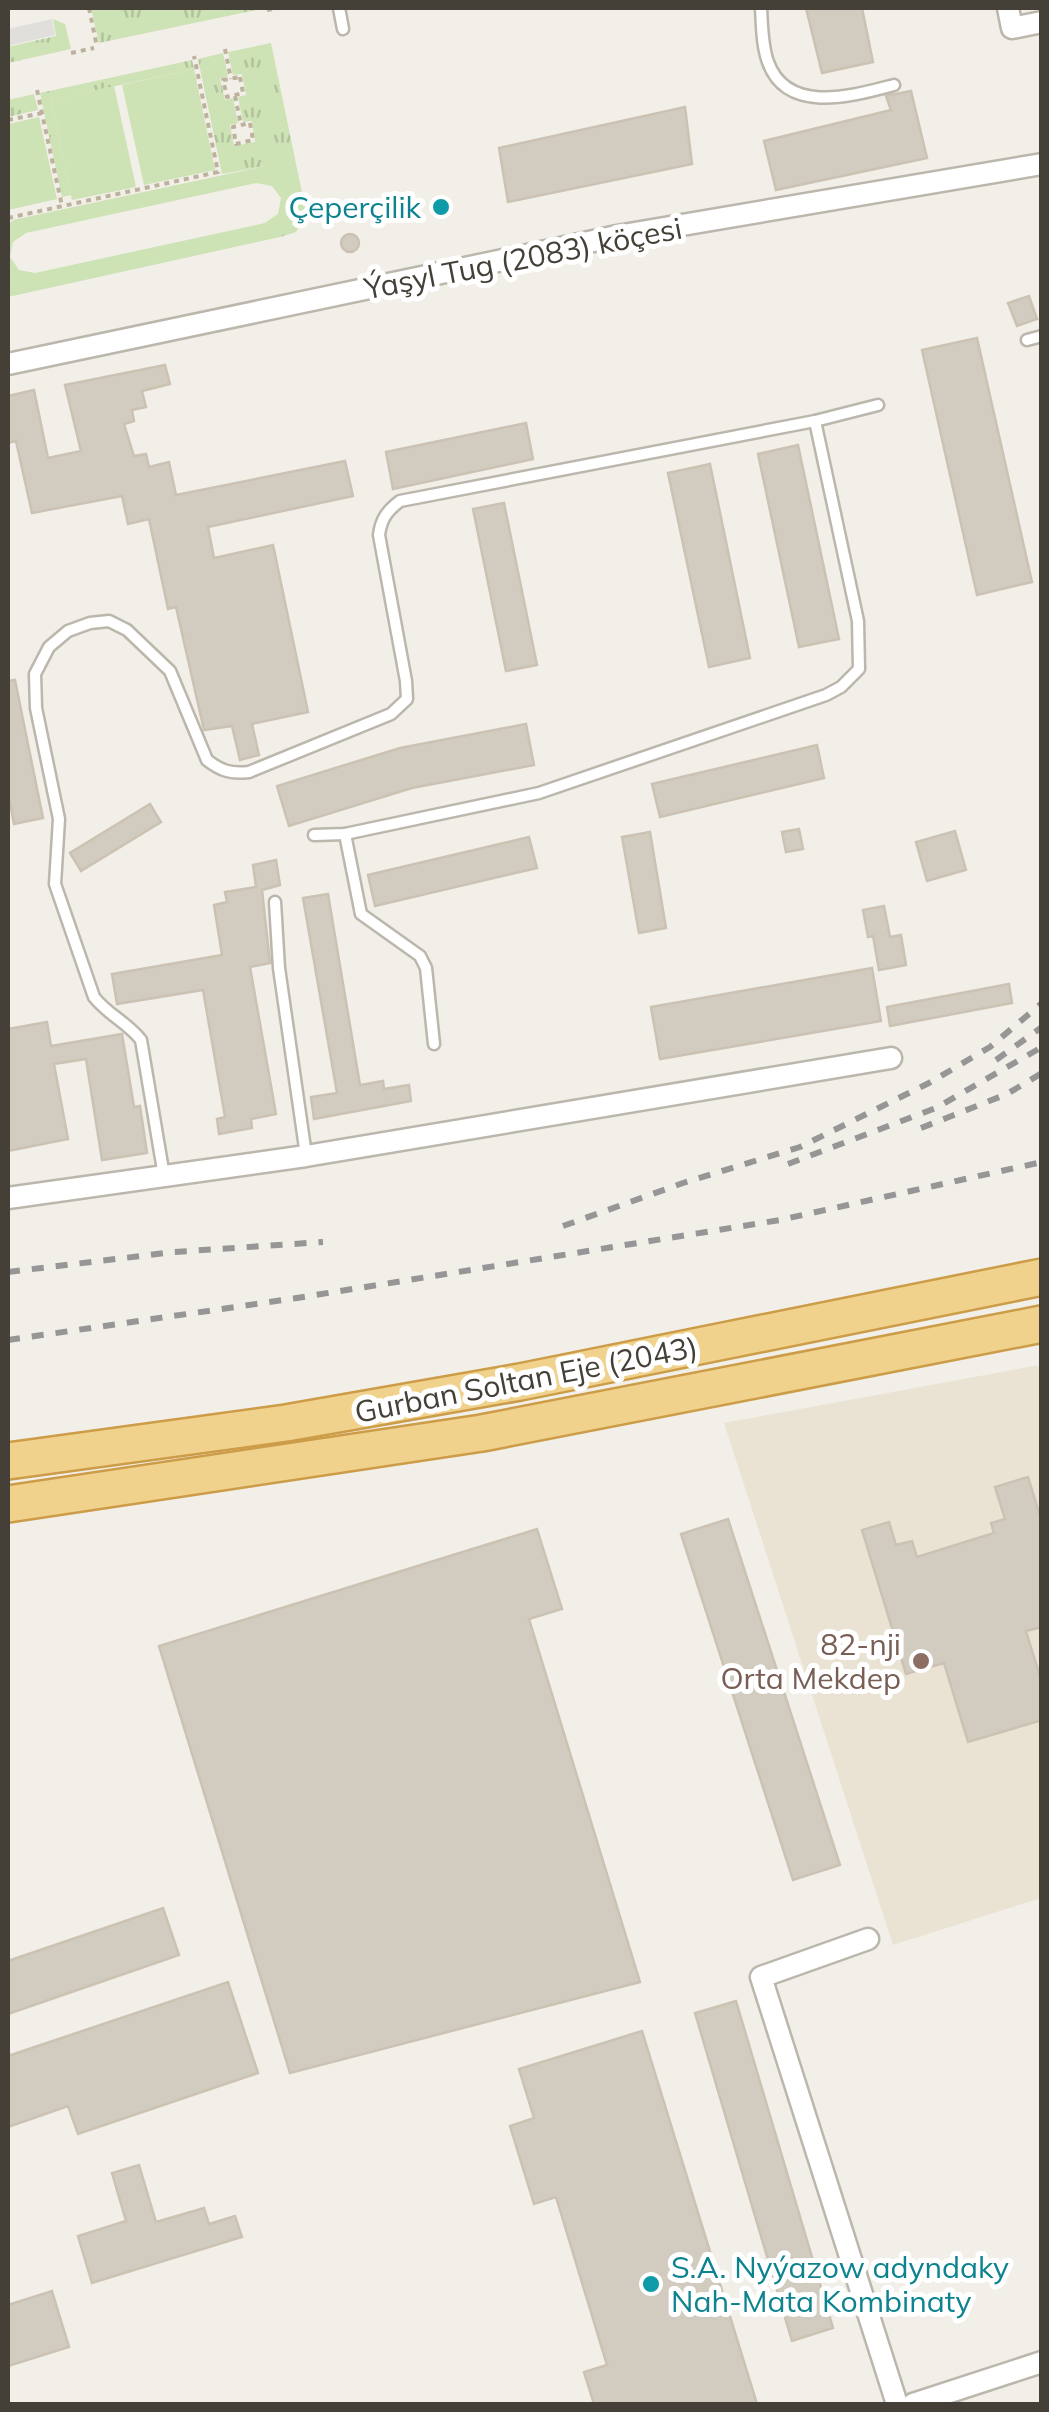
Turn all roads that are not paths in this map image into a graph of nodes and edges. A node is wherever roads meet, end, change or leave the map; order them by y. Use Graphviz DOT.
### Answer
graph roads {
  1 [pos="340,8"];
  2 [pos="761,8"];
  3 [pos="1008,8"];
  4 [pos="1042,22"];
  5 [pos="343,29"];
  6 [pos="894,84"];
  7 [pos="1042,164"];
  8 [pos="1042,336"];
  9 [pos="1027,340"];
  10 [pos="8,364"];
  11 [pos="878,405"];
  12 [pos="816,421"];
  13 [pos="345,834"];
  14 [pos="314,835"];
  15 [pos="275,902"];
  16 [pos="434,1044"];
  17 [pos="890,1058"];
  18 [pos="306,1156"];
  19 [pos="164,1176"];
  20 [pos="8,1198"];
  21 [pos="1042,1277"];
  22 [pos="1042,1324"];
  23 [pos="8,1461"];
  24 [pos="8,1504"];
  25 [pos="868,1939"];
  26 [pos="1042,2362"];
  27 [pos="897,2404"];
  28 [pos="913,2404"];
  1 -- 5 [label="lane"];
  2 -- 6 [label="lane"];
  3 -- 4 [label="street"];
  7 -- 10 [label="street, Ýaşyl Tug (2083) köçesi"];
  8 -- 9 [label="lane"];
  11 -- 12 [label="lane"];
  12 -- 13 [label="lane"];
  12 -- 19 [label="lane"];
  13 -- 14 [label="lane"];
  13 -- 16 [label="lane"];
  15 -- 18 [label="lane"];
  17 -- 18 [label="street"];
  18 -- 19 [label="street"];
  19 -- 20 [label="street"];
  21 -- 23 [label="highway, Gurban Soltan Eje (2043)"];
  22 -- 24 [label="highway, Gurban Soltan Eje (2043)"];
  25 -- 27 [label="street"];
  26 -- 28 [label="street"];
}
